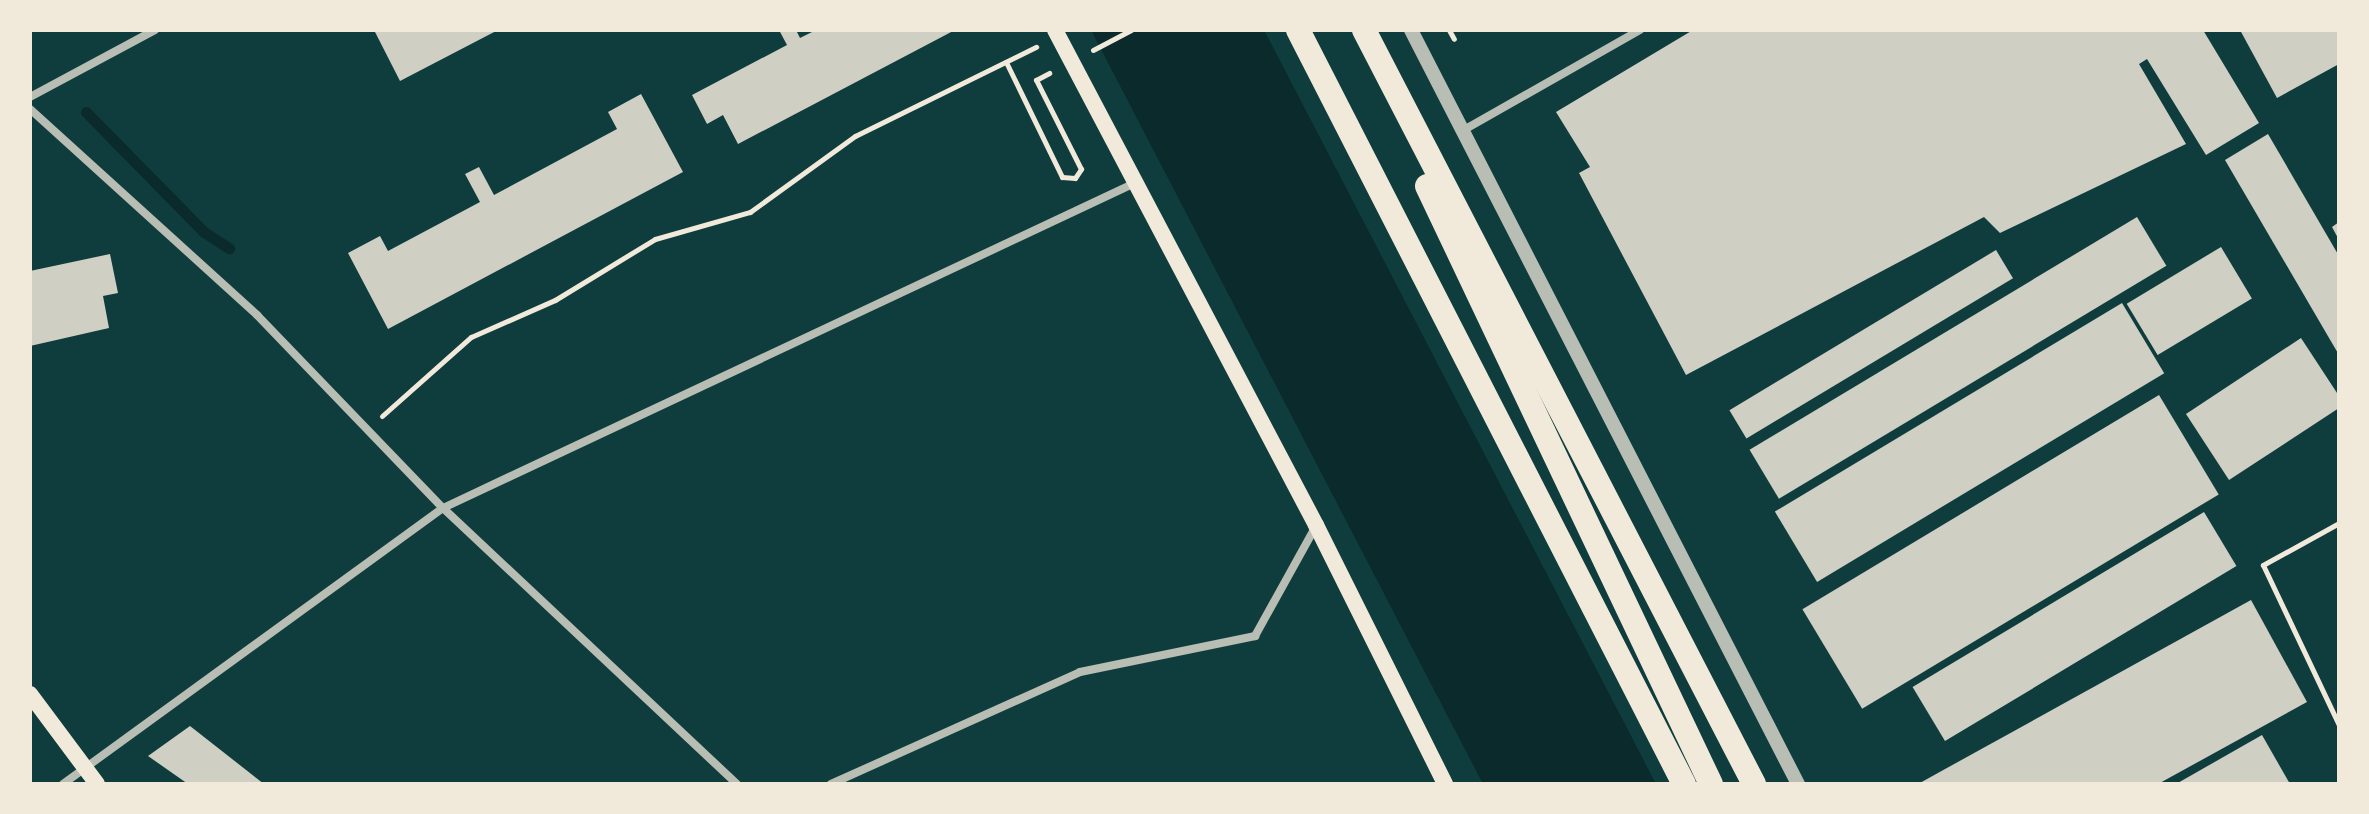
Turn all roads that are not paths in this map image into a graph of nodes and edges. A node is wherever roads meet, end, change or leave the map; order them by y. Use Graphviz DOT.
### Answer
graph roads {
  1 [pos="155,30"];
  2 [pos="1298,30"];
  3 [pos="1310,30"];
  4 [pos="1353,30"];
  5 [pos="1364,30"];
  6 [pos="1411,30"];
  7 [pos="1640,30"];
  8 [pos="1057,33"];
  9 [pos="30,97"];
  10 [pos="30,109"];
  11 [pos="1462,131"];
  12 [pos="1375,177"];
  13 [pos="1138,182"];
  14 [pos="443,508"];
  15 [pos="1316,525"];
  16 [pos="30,694"];
  17 [pos="84,767"];
  18 [pos="63,784"];
  19 [pos="97,784"];
  20 [pos="737,784"];
  21 [pos="831,784"];
  22 [pos="1445,784"];
  23 [pos="1684,784"];
  24 [pos="1711,784"];
  25 [pos="1754,784"];
  26 [pos="1798,784"];
  1 -- 9 [label="street"];
  2 -- 12 [label="highway"];
  3 -- 12 [label="highway"];
  4 -- 24 [label="highway"];
  5 -- 25 [label="highway"];
  6 -- 11 [label="street"];
  7 -- 11 [label="street"];
  8 -- 13 [label="main road"];
  10 -- 14 [label="street"];
  11 -- 26 [label="street"];
  12 -- 23 [label="highway"];
  13 -- 14 [label="street"];
  13 -- 15 [label="main road"];
  14 -- 17 [label="street"];
  14 -- 20 [label="street"];
  15 -- 21 [label="street"];
  15 -- 22 [label="main road"];
  16 -- 17 [label="main road"];
  17 -- 18 [label="street"];
  17 -- 19 [label="main road"];
}
